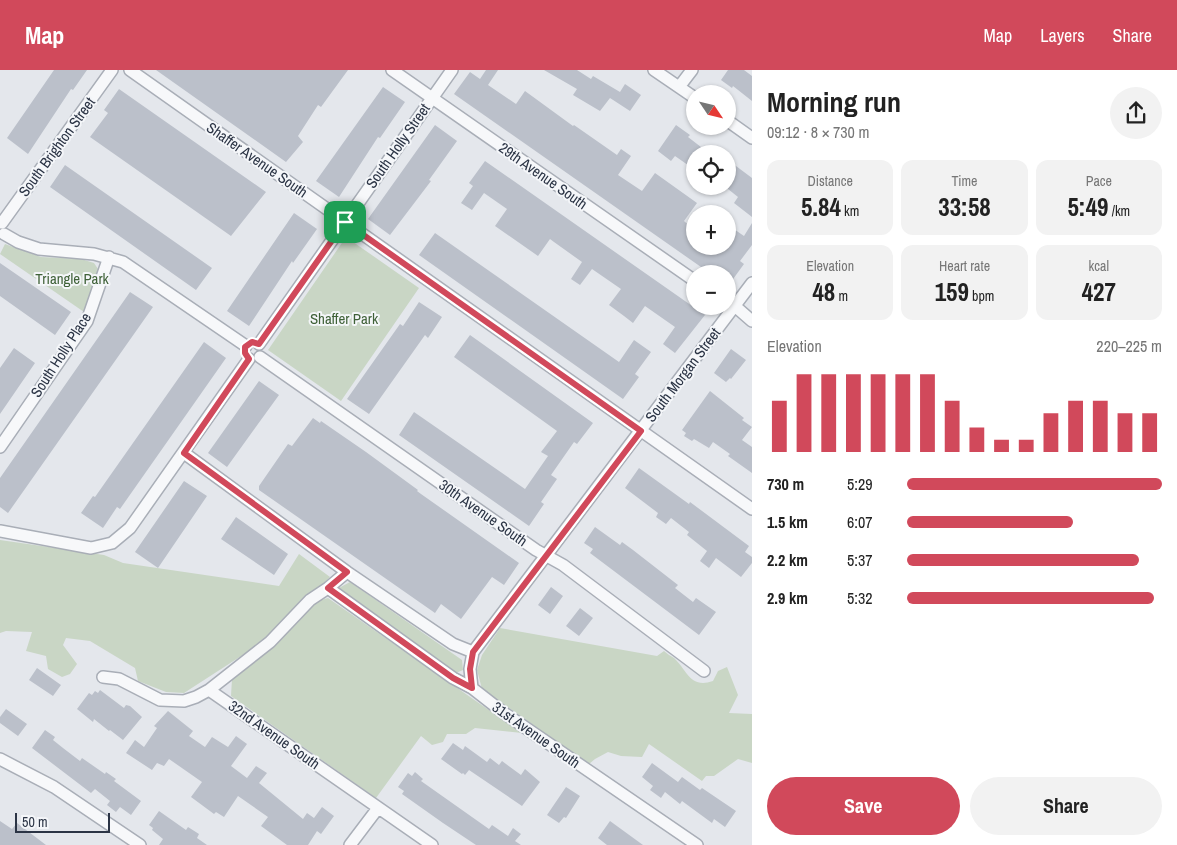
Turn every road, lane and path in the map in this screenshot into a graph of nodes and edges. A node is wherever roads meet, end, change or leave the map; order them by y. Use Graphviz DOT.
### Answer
graph roads {
  1 [pos="112,70"];
  2 [pos="130,70"];
  3 [pos="392,70"];
  4 [pos="452,70"];
  5 [pos="654,70"];
  6 [pos="692,70"];
  7 [pos="678,87"];
  8 [pos="686,92"];
  9 [pos="432,97"];
  10 [pos="736,127"];
  11 [pos="752,138"];
  12 [pos="345,222"];
  13 [pos="2,229"];
  14 [pos="109,257"];
  15 [pos="686,275"];
  16 [pos="752,283"];
  17 [pos="736,298"];
  18 [pos="736,307"];
  19 [pos="723,315"];
  20 [pos="752,321"];
  21 [pos="259,344"];
  22 [pos="246,346"];
  23 [pos="255,358"];
  24 [pos="641,431"];
  25 [pos="0,447"];
  26 [pos="184,453"];
  27 [pos="752,509"];
  28 [pos="0,531"];
  29 [pos="547,556"];
  30 [pos="347,572"];
  31 [pos="328,588"];
  32 [pos="473,652"];
  33 [pos="704,671"];
  34 [pos="103,677"];
  35 [pos="472,688"];
  36 [pos="209,690"];
  37 [pos="0,759"];
  38 [pos="378,808"];
  39 [pos="140,845"];
  40 [pos="350,845"];
  41 [pos="432,845"];
  42 [pos="697,845"];
  1 -- 13 [label="street, South Brighton Street"];
  2 -- 12 [label="street, Shaffer Avenue South"];
  3 -- 9 [label="street, 29th Avenue South"];
  4 -- 9 [label="street, South Holly Street"];
  5 -- 7 [label="street"];
  6 -- 7 [label="street"];
  7 -- 8 [label="street"];
  9 -- 12 [label="street, South Holly Street"];
  9 -- 15 [label="street, 29th Avenue South"];
  10 -- 11 [label="street"];
  12 -- 21 [label="street, South Holly Street"];
  12 -- 24 [label="street, Shaffer Avenue South"];
  13 -- 14 [label="street"];
  14 -- 22 [label="street"];
  14 -- 25 [label="street, South Holly Place"];
  16 -- 17 [label="street, South Morgan Street"];
  18 -- 20 [label="street"];
  19 -- 24 [label="street, South Morgan Street"];
  21 -- 22 [label="street"];
  21 -- 23 [label="street"];
  22 -- 23 [label="street"];
  23 -- 26 [label="street"];
  23 -- 29 [label="street, 30th Avenue South"];
  24 -- 27 [label="street, Shaffer Avenue South"];
  24 -- 29 [label="street, South Morgan Street"];
  26 -- 28 [label="street"];
  26 -- 30 [label="street"];
  29 -- 32 [label="street, South Morgan Street"];
  29 -- 33 [label="street, 30th Avenue South"];
  30 -- 31 [label="street"];
  30 -- 32 [label="street"];
  31 -- 35 [label="street, 31st Avenue South"];
  31 -- 36 [label="street"];
  32 -- 35 [label="street"];
  34 -- 36 [label="street"];
  35 -- 42 [label="street, 31st Avenue South"];
  36 -- 38 [label="street, 32nd Avenue South"];
  37 -- 39 [label="street"];
  38 -- 40 [label="street"];
  38 -- 41 [label="street, 32nd Avenue South"];
}
